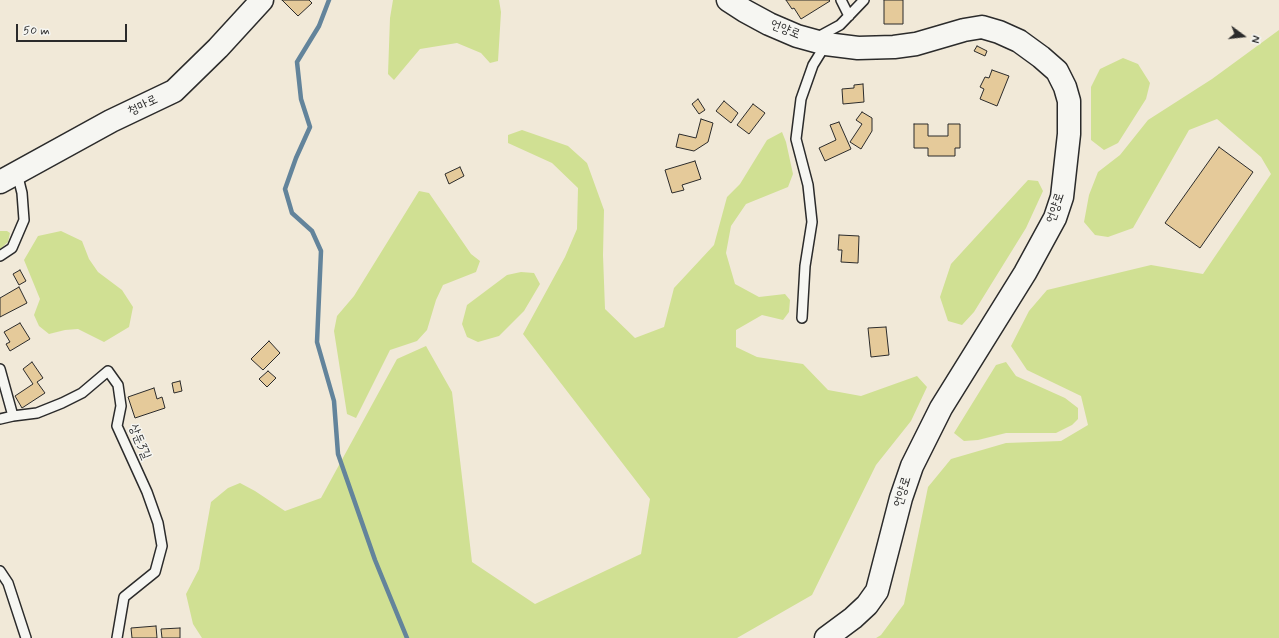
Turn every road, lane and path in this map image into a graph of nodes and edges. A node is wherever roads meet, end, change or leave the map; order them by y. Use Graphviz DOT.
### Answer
graph roads {
  1 [pos="262,0"];
  2 [pos="728,0"];
  3 [pos="840,0"];
  4 [pos="864,0"];
  5 [pos="850,16"];
  6 [pos="819,42"];
  7 [pos="8,178"];
  8 [pos="0,256"];
  9 [pos="802,318"];
  10 [pos="0,369"];
  11 [pos="13,416"];
  12 [pos="0,418"];
  13 [pos="0,572"];
  14 [pos="26,638"];
  15 [pos="117,638"];
  16 [pos="826,638"];
  1 -- 7 [label="street, 청마로"];
  2 -- 6 [label="street, 언양로"];
  3 -- 5 [label="lane"];
  4 -- 5 [label="lane"];
  5 -- 6 [label="lane"];
  6 -- 9 [label="lane"];
  6 -- 16 [label="street, 언양로"];
  7 -- 8 [label="lane"];
  10 -- 11 [label="lane"];
  11 -- 12 [label="lane"];
  11 -- 15 [label="lane, 상둔3길"];
  13 -- 14 [label="lane"];
}
